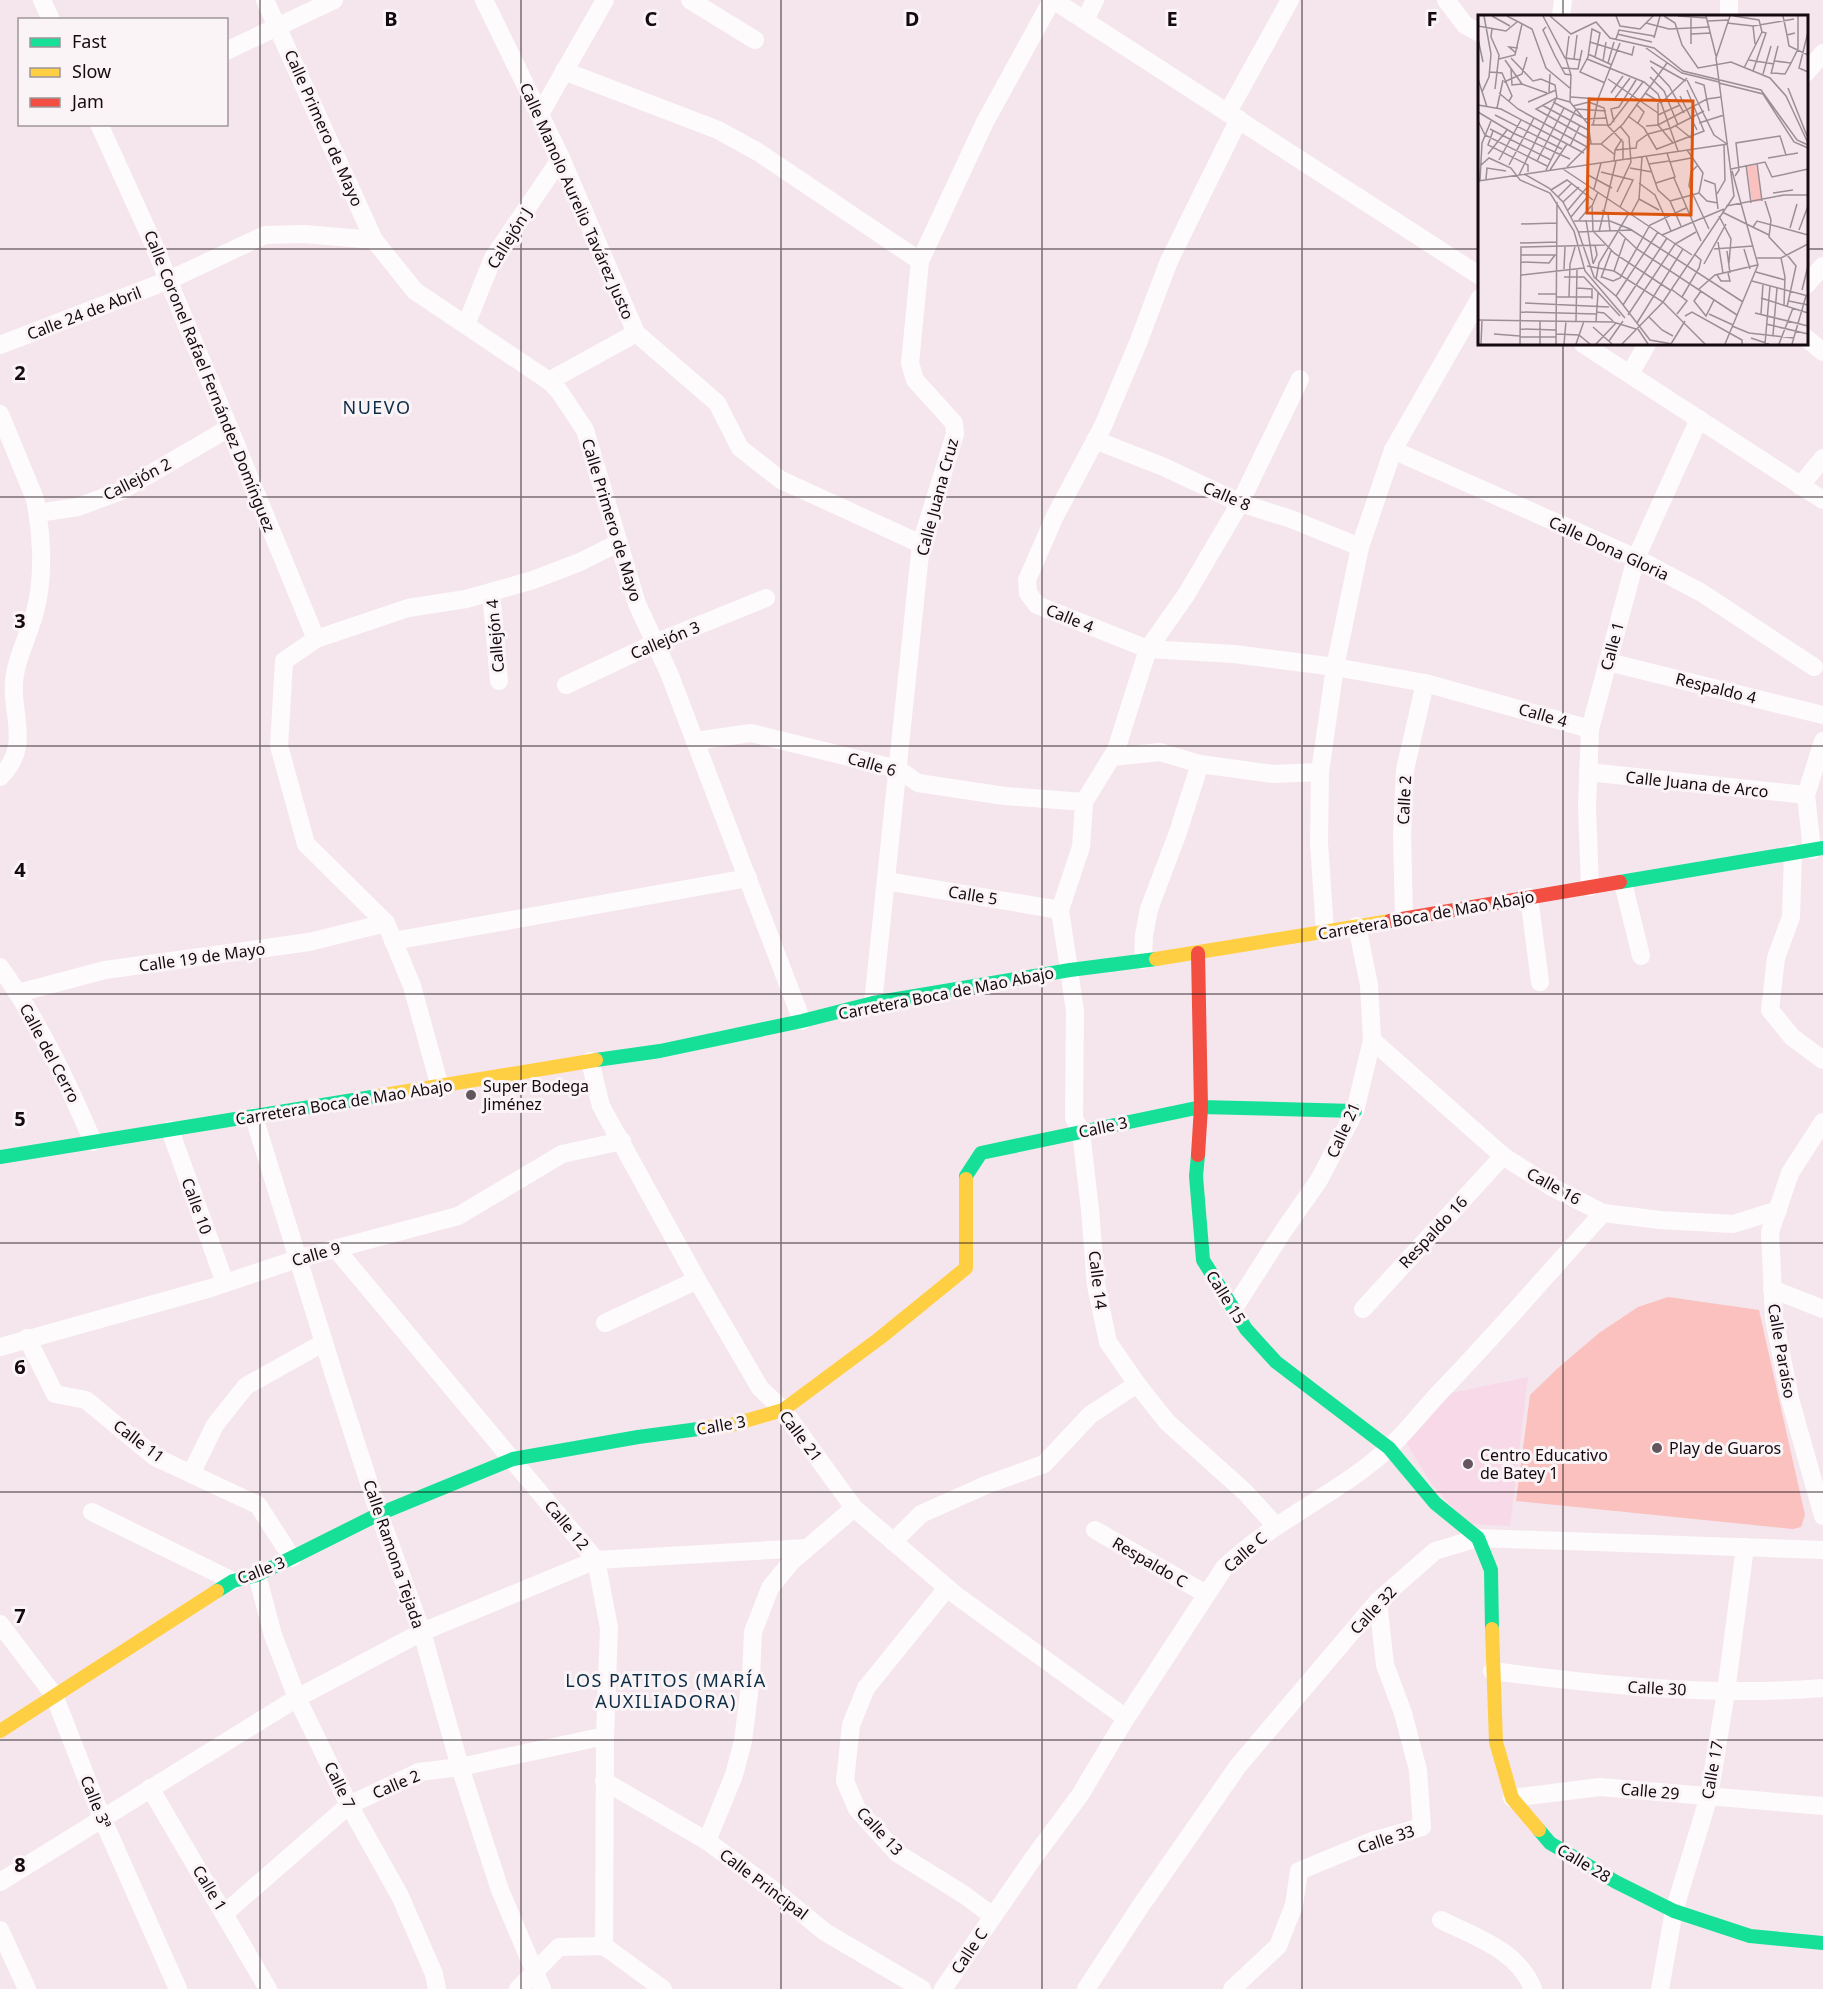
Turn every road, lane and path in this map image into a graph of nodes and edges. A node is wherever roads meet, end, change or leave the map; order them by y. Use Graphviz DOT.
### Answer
graph roads {
  1 [pos="42,0"];
  2 [pos="265,0"];
  3 [pos="334,0"];
  4 [pos="484,0"];
  5 [pos="605,0"];
  6 [pos="690,0"];
  7 [pos="1052,0"];
  8 [pos="1095,0"];
  9 [pos="1290,0"];
  10 [pos="1446,0"];
  11 [pos="1563,0"];
  12 [pos="1561,15"];
  13 [pos="50,18"];
  14 [pos="1085,20"];
  15 [pos="279,27"];
  16 [pos="1478,32"];
  17 [pos="755,40"];
  18 [pos="228,50"];
  19 [pos="1823,53"];
  20 [pos="564,71"];
  21 [pos="1808,71"];
  22 [pos="540,114"];
  23 [pos="1233,116"];
  24 [pos="100,126"];
  25 [pos="561,158"];
  26 [pos="374,240"];
  27 [pos="920,261"];
  28 [pos="1823,266"];
  29 [pos="1478,275"];
  30 [pos="169,280"];
  31 [pos="1808,283"];
  32 [pos="1478,300"];
  33 [pos="466,325"];
  34 [pos="636,333"];
  35 [pos="1808,340"];
  36 [pos="0,345"];
  37 [pos="1585,345"];
  38 [pos="1646,345"];
  39 [pos="1823,352"];
  40 [pos="1630,374"];
  41 [pos="1300,379"];
  42 [pos="549,381"];
  43 [pos="0,414"];
  44 [pos="1698,419"];
  45 [pos="229,428"];
  46 [pos="1095,440"];
  47 [pos="1392,450"];
  48 [pos="1823,458"];
  49 [pos="1800,486"];
  50 [pos="1823,500"];
  51 [pos="1240,503"];
  52 [pos="38,513"];
  53 [pos="618,543"];
  54 [pos="921,544"];
  55 [pos="1360,547"];
  56 [pos="1636,558"];
  57 [pos="490,592"];
  58 [pos="766,598"];
  59 [pos="316,639"];
  60 [pos="656,643"];
  61 [pos="1148,649"];
  62 [pos="1608,662"];
  63 [pos="1335,667"];
  64 [pos="1814,667"];
  65 [pos="499,681"];
  66 [pos="1425,683"];
  67 [pos="566,685"];
  68 [pos="1823,715"];
  69 [pos="1590,729"];
  70 [pos="695,741"];
  71 [pos="1823,741"];
  72 [pos="1112,758"];
  73 [pos="1200,764"];
  74 [pos="898,770"];
  75 [pos="1320,772"];
  76 [pos="1588,772"];
  77 [pos="0,777"];
  78 [pos="1806,795"];
  79 [pos="1084,802"];
  80 [pos="1818,849"];
  81 [pos="1793,853"];
  82 [pos="748,878"];
  83 [pos="886,881"];
  84 [pos="1623,883"];
  85 [pos="1590,887"];
  86 [pos="1529,897"];
  87 [pos="1060,910"];
  88 [pos="1404,918"];
  89 [pos="386,923"];
  90 [pos="1357,926"];
  91 [pos="1325,932"];
  92 [pos="393,941"];
  93 [pos="1198,953"];
  94 [pos="1641,956"];
  95 [pos="1143,960"];
  96 [pos="0,967"];
  97 [pos="1070,970"];
  98 [pos="1540,982"];
  99 [pos="18,993"];
  100 [pos="873,1003"];
  101 [pos="802,1022"];
  102 [pos="1372,1040"];
  103 [pos="1823,1060"];
  104 [pos="590,1061"];
  105 [pos="440,1087"];
  106 [pos="1201,1107"];
  107 [pos="1355,1111"];
  108 [pos="254,1117"];
  109 [pos="1823,1122"];
  110 [pos="170,1130"];
  111 [pos="1081,1132"];
  112 [pos="93,1142"];
  113 [pos="622,1142"];
  114 [pos="1816,1147"];
  115 [pos="1503,1156"];
  116 [pos="0,1157"];
  117 [pos="1778,1210"];
  118 [pos="1604,1213"];
  119 [pos="336,1249"];
  120 [pos="297,1259"];
  121 [pos="697,1280"];
  122 [pos="225,1283"];
  123 [pos="1772,1289"];
  124 [pos="1234,1308"];
  125 [pos="1823,1308"];
  126 [pos="1363,1309"];
  127 [pos="605,1323"];
  128 [pos="27,1338"];
  129 [pos="323,1343"];
  130 [pos="0,1347"];
  131 [pos="1137,1384"];
  132 [pos="783,1410"];
  133 [pos="1389,1448"];
  134 [pos="1806,1456"];
  135 [pos="513,1460"];
  136 [pos="1823,1464"];
  137 [pos="191,1474"];
  138 [pos="854,1508"];
  139 [pos="92,1512"];
  140 [pos="379,1514"];
  141 [pos="1823,1516"];
  142 [pos="1276,1526"];
  143 [pos="1095,1530"];
  144 [pos="1478,1538"];
  145 [pos="893,1542"];
  146 [pos="1745,1547"];
  147 [pos="807,1548"];
  148 [pos="1823,1550"];
  149 [pos="292,1558"];
  150 [pos="596,1560"];
  151 [pos="256,1575"];
  152 [pos="233,1581"];
  153 [pos="947,1588"];
  154 [pos="1206,1594"];
  155 [pos="1377,1601"];
  156 [pos="0,1624"];
  157 [pos="422,1632"];
  158 [pos="1492,1671"];
  159 [pos="1823,1689"];
  160 [pos="1726,1692"];
  161 [pos="54,1695"];
  162 [pos="297,1698"];
  163 [pos="1126,1718"];
  164 [pos="0,1731"];
  165 [pos="605,1736"];
  166 [pos="460,1767"];
  167 [pos="604,1781"];
  168 [pos="150,1788"];
  169 [pos="1709,1796"];
  170 [pos="1512,1798"];
  171 [pos="349,1805"];
  172 [pos="1823,1806"];
  173 [pos="102,1818"];
  174 [pos="707,1841"];
  175 [pos="0,1882"];
  176 [pos="1674,1911"];
  177 [pos="225,1913"];
  178 [pos="993,1916"];
  179 [pos="1441,1920"];
  180 [pos="0,1930"];
  181 [pos="1823,1943"];
  182 [pos="604,1946"];
  183 [pos="539,1981"];
  184 [pos="27,1989"];
  185 [pos="178,1989"];
  186 [pos="268,1989"];
  187 [pos="437,1989"];
  188 [pos="518,1989"];
  189 [pos="663,1989"];
  190 [pos="922,1989"];
  191 [pos="943,1989"];
  192 [pos="1086,1989"];
  193 [pos="1232,1989"];
  194 [pos="1533,1989"];
  195 [pos="1660,1989"];
  1 -- 13 [label="street"];
  2 -- 15 [label="street, Calle Primero de Mayo"];
  3 -- 15 [label="street"];
  4 -- 22 [label="street, Calle Manolo Aurelio Tavárez Justo"];
  5 -- 20 [label="street"];
  6 -- 17 [label="street"];
  7 -- 14 [label="street"];
  7 -- 27 [label="street, Calle Juana Cruz"];
  8 -- 14 [label="street"];
  9 -- 23 [label="street, Calle 4"];
  10 -- 16 [label="street"];
  11 -- 12 [label="street"];
  14 -- 23 [label="street"];
  15 -- 18 [label="street"];
  15 -- 26 [label="street, Calle Primero de Mayo"];
  19 -- 21 [label="street"];
  20 -- 22 [label="street"];
  20 -- 27 [label="street"];
  22 -- 25 [label="street, Calle Manolo Aurelio Tavárez Justo"];
  23 -- 29 [label="street"];
  23 -- 46 [label="street, Calle 4"];
  24 -- 30 [label="street, Calle Coronel Rafael Fernández Domínguez"];
  25 -- 33 [label="street, Callejón J"];
  25 -- 34 [label="street, Calle Manolo Aurelio Tavárez Justo"];
  26 -- 30 [label="street, Calle 24 de Abril"];
  26 -- 33 [label="street, Calle Primero de Mayo"];
  27 -- 54 [label="street, Calle Juana Cruz"];
  28 -- 31 [label="street"];
  30 -- 36 [label="street, Calle 24 de Abril"];
  30 -- 45 [label="street, Calle Coronel Rafael Fernández Domínguez"];
  32 -- 47 [label="street"];
  33 -- 42 [label="street, Calle Primero de Mayo"];
  34 -- 42 [label="street"];
  34 -- 54 [label="street, Calle Manolo Aurelio Tavárez Justo"];
  35 -- 39 [label="street"];
  37 -- 40 [label="street"];
  38 -- 40 [label="street"];
  40 -- 44 [label="street"];
  41 -- 51 [label="street"];
  42 -- 53 [label="street, Calle Primero de Mayo"];
  43 -- 52 [label="street"];
  44 -- 49 [label="street"];
  44 -- 56 [label="street, Calle 1"];
  45 -- 52 [label="street, Callejón 2"];
  45 -- 59 [label="street, Calle Coronel Rafael Fernández Domínguez"];
  46 -- 51 [label="street, Calle 8"];
  46 -- 61 [label="street, Calle 4"];
  47 -- 55 [label="street"];
  47 -- 56 [label="street, Calle Dona Gloria"];
  48 -- 49 [label="street"];
  49 -- 50 [label="street"];
  51 -- 55 [label="street, Calle 8"];
  51 -- 61 [label="street"];
  52 -- 77 [label="street"];
  53 -- 57 [label="street"];
  53 -- 60 [label="street, Calle Primero de Mayo"];
  54 -- 74 [label="street, Calle Juana Cruz"];
  55 -- 63 [label="street"];
  56 -- 62 [label="street, Calle 1"];
  56 -- 64 [label="street, Calle Dona Gloria"];
  57 -- 59 [label="street"];
  57 -- 65 [label="street, Callejón 4"];
  58 -- 60 [label="street, Callejón 3"];
  59 -- 89 [label="street"];
  60 -- 67 [label="street, Callejón 3"];
  60 -- 70 [label="street, Calle Primero de Mayo"];
  61 -- 63 [label="street, Calle 4"];
  61 -- 72 [label="street"];
  62 -- 68 [label="street, Respaldo 4"];
  62 -- 69 [label="street, Calle 1"];
  63 -- 66 [label="street, Calle 4"];
  63 -- 75 [label="street"];
  66 -- 69 [label="street, Calle 4"];
  66 -- 88 [label="street, Calle 2"];
  69 -- 76 [label="street, Calle 1"];
  70 -- 74 [label="street, Calle 6"];
  70 -- 82 [label="street, Calle Primero de Mayo"];
  71 -- 78 [label="street"];
  72 -- 73 [label="street"];
  72 -- 79 [label="street"];
  73 -- 75 [label="street"];
  73 -- 95 [label="street"];
  74 -- 79 [label="street, Calle 6"];
  74 -- 83 [label="street, Calle Juana Cruz"];
  75 -- 91 [label="street"];
  76 -- 78 [label="street, Calle Juana de Arco"];
  76 -- 85 [label="street, Calle 1"];
  78 -- 80 [label="street"];
  79 -- 87 [label="street"];
  80 -- 81 [label="street, Carretera Boca de Mao Abajo"];
  81 -- 84 [label="street, Carretera Boca de Mao Abajo"];
  81 -- 103 [label="street"];
  82 -- 92 [label="street"];
  82 -- 101 [label="street, Calle Primero de Mayo"];
  83 -- 87 [label="street, Calle 5"];
  83 -- 100 [label="street, Calle Juana Cruz"];
  84 -- 85 [label="street, Carretera Boca de Mao Abajo"];
  84 -- 94 [label="street"];
  85 -- 86 [label="street, Carretera Boca de Mao Abajo"];
  86 -- 88 [label="street, Carretera Boca de Mao Abajo"];
  86 -- 98 [label="street"];
  87 -- 97 [label="street, Calle 14"];
  88 -- 90 [label="street, Carretera Boca de Mao Abajo"];
  89 -- 92 [label="street"];
  89 -- 99 [label="street, Calle 19 de Mayo"];
  90 -- 91 [label="street, Carretera Boca de Mao Abajo"];
  90 -- 102 [label="street, Calle 21"];
  91 -- 93 [label="street, Carretera Boca de Mao Abajo"];
  92 -- 105 [label="street"];
  93 -- 95 [label="street, Carretera Boca de Mao Abajo"];
  93 -- 106 [label="street, Calle 15"];
  95 -- 97 [label="street, Carretera Boca de Mao Abajo"];
  96 -- 99 [label="street, Calle del Cerro"];
  97 -- 100 [label="street, Carretera Boca de Mao Abajo"];
  97 -- 111 [label="street, Calle 14"];
  99 -- 112 [label="street, Calle del Cerro"];
  100 -- 101 [label="street, Carretera Boca de Mao Abajo"];
  101 -- 104 [label="street, Carretera Boca de Mao Abajo"];
  102 -- 107 [label="street, Calle 21"];
  102 -- 115 [label="street, Calle 16"];
  104 -- 105 [label="street, Carretera Boca de Mao Abajo"];
  104 -- 113 [label="street, Calle 21"];
  105 -- 108 [label="street, Carretera Boca de Mao Abajo"];
  106 -- 107 [label="street, Calle 3"];
  106 -- 111 [label="street, Calle 3"];
  106 -- 124 [label="street, Calle 15"];
  107 -- 124 [label="street, Calle 21"];
  108 -- 110 [label="street, Carretera Boca de Mao Abajo"];
  108 -- 120 [label="street, Calle Ramona Tejada"];
  109 -- 114 [label="street, Calle Paraíso"];
  110 -- 112 [label="street, Carretera Boca de Mao Abajo"];
  110 -- 122 [label="street, Calle 10"];
  111 -- 131 [label="street, Calle 14"];
  111 -- 132 [label="street, Calle 3"];
  112 -- 116 [label="street, Carretera Boca de Mao Abajo"];
  113 -- 119 [label="street, Calle 9"];
  113 -- 121 [label="street, Calle 21"];
  114 -- 117 [label="street, Calle Paraíso"];
  115 -- 118 [label="street, Calle 16"];
  115 -- 126 [label="street, Respaldo 16"];
  117 -- 118 [label="street, Calle 16"];
  117 -- 123 [label="street, Calle Paraíso"];
  118 -- 133 [label="street, Calle C"];
  119 -- 120 [label="street, Calle 9"];
  119 -- 135 [label="street, Calle 12"];
  120 -- 122 [label="street, Calle 9"];
  120 -- 129 [label="street, Calle Ramona Tejada"];
  121 -- 127 [label="street"];
  121 -- 132 [label="street, Calle 21"];
  122 -- 128 [label="street, Calle 9"];
  123 -- 125 [label="street"];
  123 -- 134 [label="street, Calle Paraíso"];
  124 -- 133 [label="street, Calle 15"];
  128 -- 130 [label="street, Calle 9"];
  128 -- 137 [label="street, Calle 11"];
  129 -- 137 [label="street"];
  129 -- 140 [label="street, Calle Ramona Tejada"];
  131 -- 142 [label="street, Calle 14"];
  131 -- 145 [label="street"];
  132 -- 135 [label="street, Calle 3"];
  132 -- 138 [label="street, Calle 21"];
  133 -- 142 [label="street, Calle C"];
  133 -- 144 [label="street, Calle 15"];
  134 -- 136 [label="street"];
  134 -- 141 [label="street, Calle Paraíso"];
  135 -- 140 [label="street, Calle 3"];
  135 -- 150 [label="street, Calle 12"];
  137 -- 149 [label="street, Calle 11"];
  138 -- 145 [label="street, Calle 21"];
  138 -- 147 [label="street"];
  139 -- 152 [label="street"];
  140 -- 149 [label="street, Calle 3"];
  140 -- 157 [label="street, Calle Ramona Tejada"];
  142 -- 154 [label="street, Calle C"];
  143 -- 154 [label="street, Respaldo C"];
  144 -- 146 [label="street, Calle 32"];
  144 -- 155 [label="street, Calle 32"];
  144 -- 158 [label="street, Calle 28"];
  145 -- 153 [label="street, Calle 21"];
  146 -- 148 [label="street, Calle 32"];
  146 -- 160 [label="street, Calle 17"];
  147 -- 150 [label="street"];
  147 -- 174 [label="street"];
  149 -- 151 [label="street, Calle 3"];
  150 -- 157 [label="street"];
  150 -- 165 [label="street, Calle 12"];
  151 -- 152 [label="street, Calle 3"];
  151 -- 162 [label="street, Calle 7"];
  152 -- 161 [label="street, Calle 3"];
  153 -- 163 [label="street, Calle 21"];
  153 -- 178 [label="street, Calle 13"];
  154 -- 163 [label="street, Calle C"];
  155 -- 192 [label="street, Calle 32"];
  155 -- 193 [label="street, Calle 33"];
  156 -- 161 [label="street, Calle 3ª"];
  157 -- 162 [label="street"];
  157 -- 166 [label="street, Calle Ramona Tejada"];
  158 -- 160 [label="street, Calle 30"];
  158 -- 170 [label="street, Calle 28"];
  159 -- 160 [label="street, Calle 30"];
  160 -- 169 [label="street, Calle 17"];
  161 -- 164 [label="street, Calle 3"];
  161 -- 173 [label="street, Calle 3ª"];
  162 -- 168 [label="street"];
  162 -- 171 [label="street, Calle 7"];
  163 -- 178 [label="street, Calle C"];
  165 -- 166 [label="street, Calle 2"];
  165 -- 167 [label="street, Calle 12"];
  166 -- 171 [label="street, Calle 2"];
  166 -- 183 [label="street, Calle Ramona Tejada"];
  167 -- 174 [label="street, Calle Principal"];
  167 -- 182 [label="street, Calle 12"];
  168 -- 173 [label="street"];
  168 -- 177 [label="street, Calle 1"];
  169 -- 170 [label="street, Calle 29"];
  169 -- 172 [label="street, Calle 29"];
  169 -- 176 [label="street, Calle 17"];
  170 -- 176 [label="street, Calle 28"];
  171 -- 177 [label="street, Calle 2"];
  171 -- 187 [label="street, Calle 7"];
  173 -- 175 [label="street"];
  173 -- 185 [label="street, Calle 3ª"];
  174 -- 190 [label="street, Calle Principal"];
  176 -- 181 [label="street, Calle 28"];
  176 -- 195 [label="street, Calle 17"];
  177 -- 186 [label="street, Calle 1"];
  178 -- 191 [label="street, Calle C"];
  179 -- 194 [label="street"];
  180 -- 184 [label="street"];
  182 -- 183 [label="street"];
  182 -- 189 [label="street"];
  183 -- 188 [label="street"];
}
